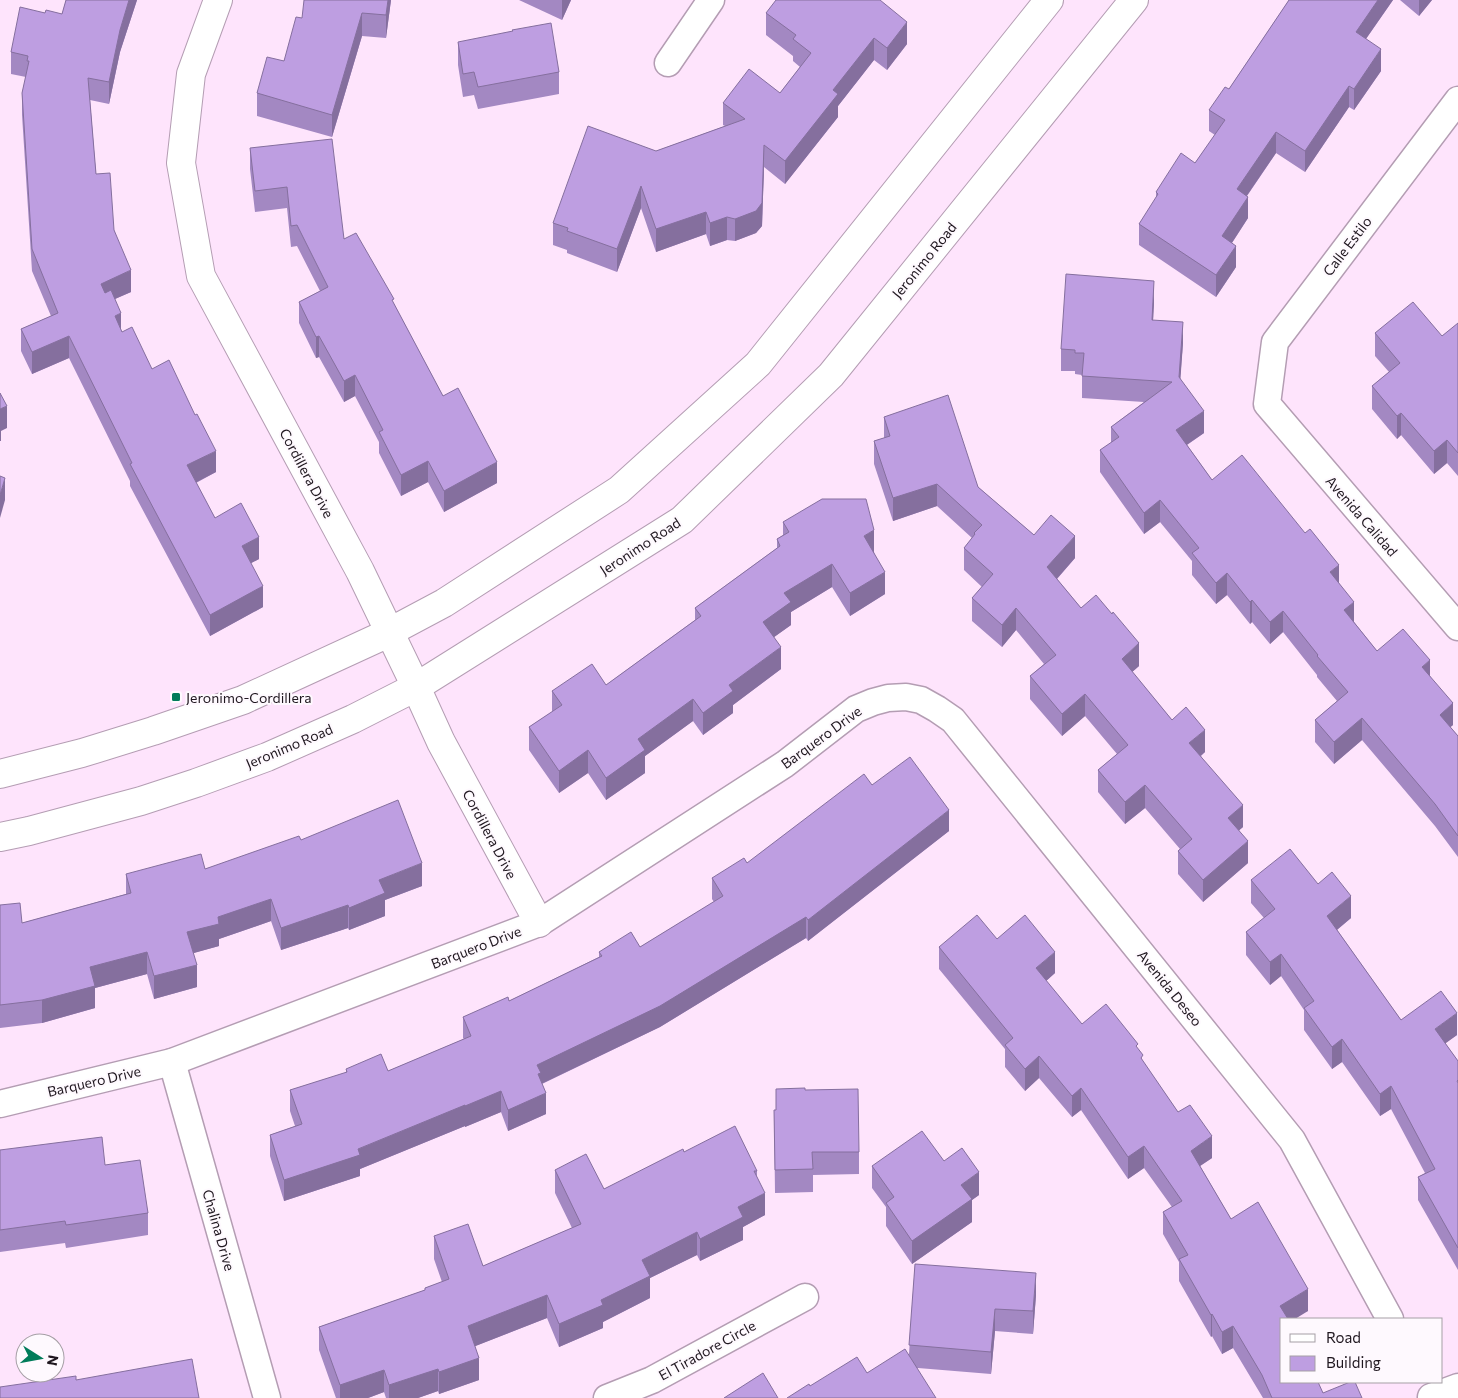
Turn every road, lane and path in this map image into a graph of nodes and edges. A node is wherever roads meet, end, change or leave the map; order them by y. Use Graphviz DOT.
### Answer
graph roads {
  1 [pos="218,0"];
  2 [pos="711,0"];
  3 [pos="1049,0"];
  4 [pos="1134,0"];
  5 [pos="668,62"];
  6 [pos="1458,100"];
  7 [pos="1267,404"];
  8 [pos="1458,627"];
  9 [pos="389,632"];
  10 [pos="416,687"];
  11 [pos="906,697"];
  12 [pos="0,774"];
  13 [pos="0,837"];
  14 [pos="539,923"];
  15 [pos="172,1062"];
  16 [pos="0,1104"];
  17 [pos="804,1297"];
  18 [pos="1389,1318"];
  19 [pos="1458,1387"];
  20 [pos="1429,1392"];
  21 [pos="267,1398"];
  22 [pos="607,1398"];
  1 -- 9 [label="main road, Cordillera Drive"];
  2 -- 5 [label="street"];
  3 -- 9 [label="main road"];
  4 -- 10 [label="main road, Jeronimo Road"];
  6 -- 7 [label="street, Calle Estilo"];
  7 -- 8 [label="street, Avenida Calidad"];
  9 -- 10 [label="main road, Cordillera Drive"];
  9 -- 12 [label="main road"];
  10 -- 13 [label="main road, Jeronimo Road"];
  10 -- 14 [label="main road, Cordillera Drive"];
  11 -- 14 [label="street, Barquero Drive"];
  11 -- 18 [label="street, Avenida Deseo"];
  14 -- 15 [label="street, Barquero Drive"];
  15 -- 16 [label="street, Barquero Drive"];
  15 -- 21 [label="street, Chalina Drive"];
  17 -- 22 [label="street, El Tiradore Circle"];
  19 -- 20 [label="street"];
}
